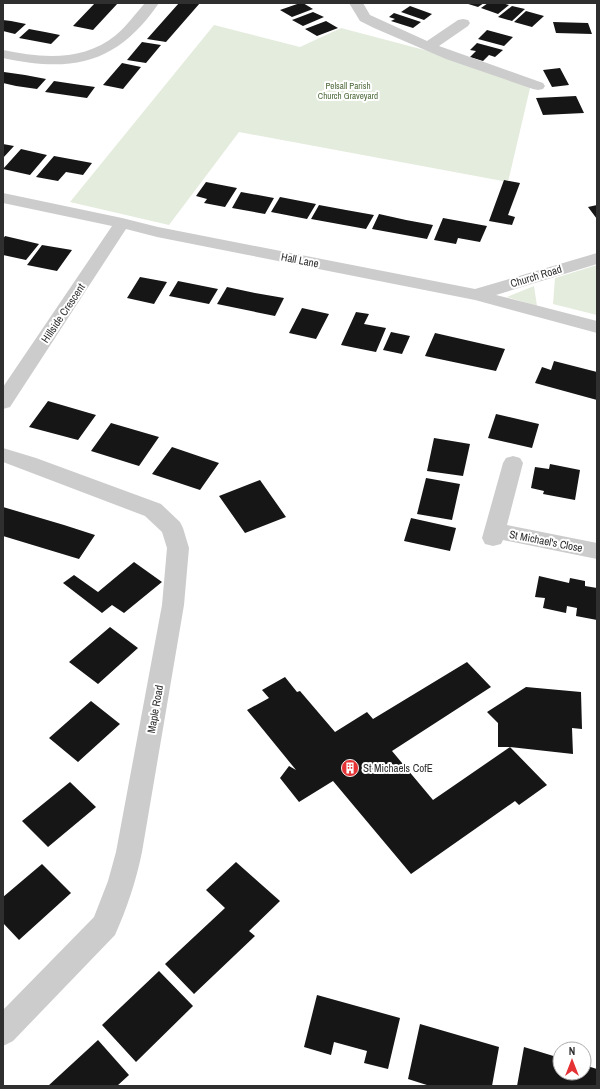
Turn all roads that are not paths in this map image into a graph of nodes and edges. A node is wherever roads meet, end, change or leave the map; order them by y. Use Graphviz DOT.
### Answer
graph roads {
  1 [pos="152,3"];
  2 [pos="356,3"];
  3 [pos="463,23"];
  4 [pos="429,46"];
  5 [pos="3,54"];
  6 [pos="538,86"];
  7 [pos="3,198"];
  8 [pos="122,223"];
  9 [pos="597,258"];
  10 [pos="476,295"];
  11 [pos="597,327"];
  12 [pos="3,402"];
  13 [pos="3,455"];
  14 [pos="513,463"];
  15 [pos="597,551"];
  16 [pos="3,1030"];
  1 -- 5 [label="street"];
  2 -- 4 [label="street"];
  3 -- 4 [label="street"];
  4 -- 6 [label="street"];
  7 -- 8 [label="street, Hall Lane"];
  8 -- 10 [label="street, Hall Lane"];
  8 -- 12 [label="street, Hillside Crescent"];
  9 -- 10 [label="street, Church Road"];
  10 -- 11 [label="street, Hall Lane"];
  13 -- 16 [label="street, Maple Road"];
  14 -- 15 [label="street, St Michael's Close"];
}
